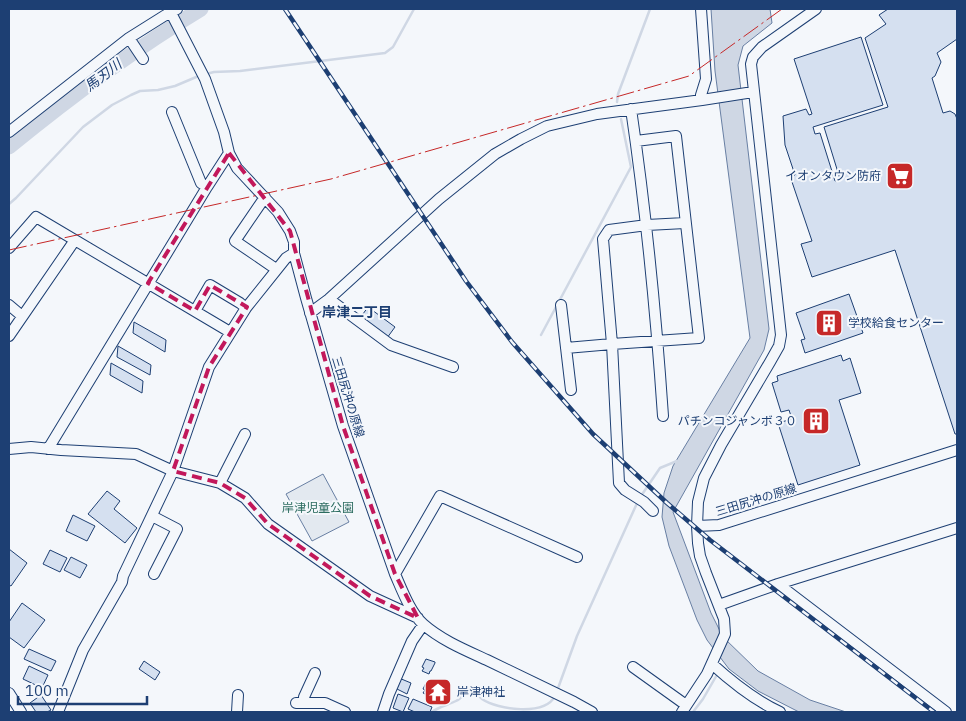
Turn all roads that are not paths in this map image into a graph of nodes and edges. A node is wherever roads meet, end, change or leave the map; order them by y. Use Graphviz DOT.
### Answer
graph roads {
  1 [pos="701,9"];
  2 [pos="816,9"];
  3 [pos="173,12"];
  4 [pos="130,40"];
  5 [pos="142,58"];
  6 [pos="749,93"];
  7 [pos="705,100"];
  8 [pos="631,109"];
  9 [pos="172,112"];
  10 [pos="9,132"];
  11 [pos="636,141"];
  12 [pos="230,153"];
  13 [pos="207,187"];
  14 [pos="265,197"];
  15 [pos="685,223"];
  16 [pos="647,225"];
  17 [pos="75,240"];
  18 [pos="9,248"];
  19 [pos="294,253"];
  20 [pos="276,270"];
  21 [pos="148,284"];
  22 [pos="329,299"];
  23 [pos="561,305"];
  24 [pos="9,306"];
  25 [pos="246,308"];
  26 [pos="195,311"];
  27 [pos="310,313"];
  28 [pos="22,316"];
  29 [pos="230,332"];
  30 [pos="9,336"];
  31 [pos="658,340"];
  32 [pos="612,344"];
  33 [pos="566,348"];
  34 [pos="453,367"];
  35 [pos="571,390"];
  36 [pos="663,416"];
  37 [pos="245,434"];
  38 [pos="9,449"];
  39 [pos="48,449"];
  40 [pos="957,450"];
  41 [pos="173,471"];
  42 [pos="220,483"];
  43 [pos="653,511"];
  44 [pos="152,516"];
  45 [pos="696,526"];
  46 [pos="957,528"];
  47 [pos="577,557"];
  48 [pos="154,574"];
  49 [pos="395,574"];
  50 [pos="778,584"];
  51 [pos="719,605"];
  52 [pos="421,621"];
  53 [pos="714,661"];
  54 [pos="633,667"];
  55 [pos="315,673"];
  56 [pos="9,693"];
  57 [pos="238,695"];
  58 [pos="574,702"];
  59 [pos="684,709"];
  60 [pos="21,712"];
  61 [pos="58,712"];
  62 [pos="237,712"];
  63 [pos="345,712"];
  64 [pos="383,712"];
  65 [pos="568,712"];
  66 [pos="592,712"];
  67 [pos="780,712"];
  68 [pos="946,712"];
  1 -- 7 [label="street"];
  2 -- 6 [label="street"];
  3 -- 4 [label="street"];
  3 -- 12 [label="street, 三田尻沖の原線"];
  4 -- 5 [label="street"];
  4 -- 10 [label="street"];
  6 -- 7 [label="street"];
  6 -- 45 [label="street"];
  7 -- 8 [label="street"];
  8 -- 11 [label="street"];
  8 -- 22 [label="street"];
  9 -- 13 [label="street"];
  11 -- 15 [label="street"];
  11 -- 16 [label="street"];
  12 -- 13 [label="street"];
  12 -- 14 [label="street, 三田尻沖の原線"];
  13 -- 21 [label="street"];
  14 -- 19 [label="street, 三田尻沖の原線"];
  14 -- 20 [label="street"];
  15 -- 16 [label="street"];
  15 -- 31 [label="street"];
  16 -- 31 [label="street"];
  16 -- 32 [label="street"];
  17 -- 18 [label="street"];
  17 -- 21 [label="street"];
  17 -- 28 [label="street"];
  19 -- 20 [label="street"];
  19 -- 27 [label="street, 三田尻沖の原線"];
  20 -- 25 [label="street"];
  21 -- 26 [label="street"];
  21 -- 39 [label="street"];
  22 -- 27 [label="street"];
  22 -- 34 [label="street"];
  23 -- 33 [label="street"];
  24 -- 28 [label="street"];
  25 -- 26 [label="street"];
  25 -- 29 [label="street"];
  26 -- 29 [label="street"];
  27 -- 49 [label="street, 三田尻沖の原線"];
  28 -- 30 [label="street"];
  29 -- 41 [label="street"];
  31 -- 32 [label="street"];
  31 -- 36 [label="street"];
  32 -- 33 [label="street"];
  32 -- 43 [label="street"];
  33 -- 35 [label="street"];
  37 -- 42 [label="street"];
  38 -- 39 [label="street"];
  39 -- 41 [label="street"];
  40 -- 45 [label="street, 三田尻沖の原線"];
  41 -- 42 [label="street"];
  41 -- 44 [label="street"];
  42 -- 52 [label="street"];
  44 -- 48 [label="street"];
  44 -- 61 [label="street"];
  45 -- 51 [label="street"];
  46 -- 50 [label="street"];
  47 -- 49 [label="street"];
  49 -- 52 [label="street, 三田尻沖の原線"];
  50 -- 51 [label="street"];
  50 -- 68 [label="street"];
  51 -- 53 [label="street"];
  52 -- 58 [label="street, 三田尻沖の原線"];
  52 -- 64 [label="street"];
  53 -- 59 [label="street"];
  53 -- 67 [label="street"];
  54 -- 59 [label="street"];
  55 -- 63 [label="street"];
  56 -- 60 [label="street"];
  57 -- 62 [label="street"];
  58 -- 65 [label="street"];
  58 -- 66 [label="street, 三田尻沖の原線"];
}
